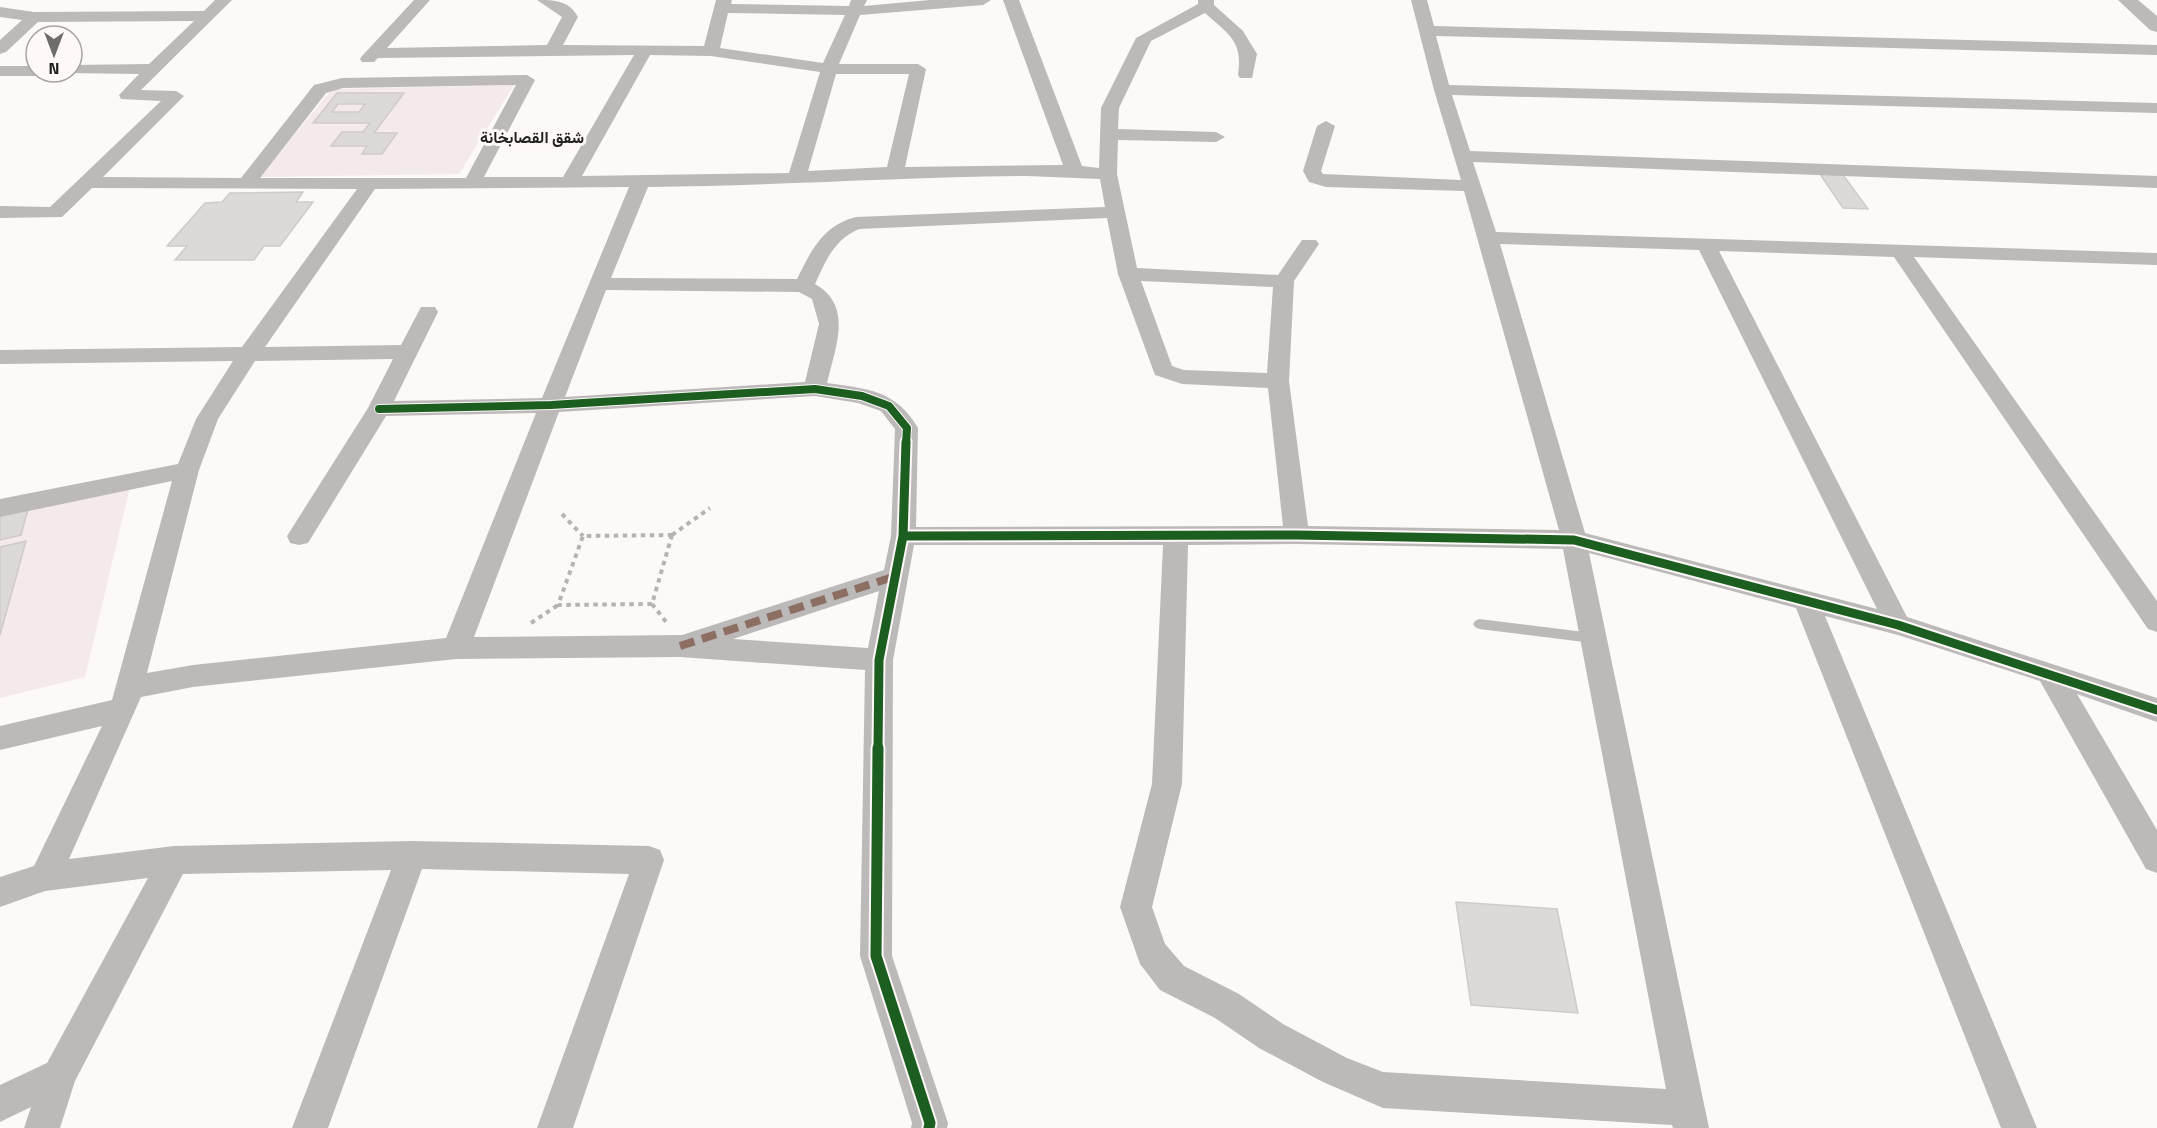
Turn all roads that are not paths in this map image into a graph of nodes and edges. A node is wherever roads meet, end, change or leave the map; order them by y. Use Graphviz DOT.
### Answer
graph roads {
  1 [pos="224,0"];
  2 [pos="422,0"];
  3 [pos="545,0"];
  4 [pos="983,0"];
  5 [pos="1011,0"];
  6 [pos="1419,0"];
  7 [pos="2127,0"];
  8 [pos="1206,3"];
  9 [pos="722,4"];
  10 [pos="857,5"];
  11 [pos="0,12"];
  12 [pos="208,16"];
  13 [pos="34,17"];
  14 [pos="2157,26"];
  15 [pos="1428,32"];
  16 [pos="0,49"];
  17 [pos="553,50"];
  18 [pos="2157,50"];
  19 [pos="644,51"];
  20 [pos="711,51"];
  21 [pos="375,53"];
  22 [pos="153,69"];
  23 [pos="829,69"];
  24 [pos="84,70"];
  25 [pos="0,71"];
  26 [pos="24,71"];
  27 [pos="1246,75"];
  28 [pos="342,83"];
  29 [pos="1442,90"];
  30 [pos="2157,108"];
  31 [pos="1326,126"];
  32 [pos="1109,134"];
  33 [pos="1216,136"];
  34 [pos="1463,156"];
  35 [pos="1074,170"];
  36 [pos="894,173"];
  37 [pos="1108,174"];
  38 [pos="797,177"];
  39 [pos="570,181"];
  40 [pos="86,182"];
  41 [pos="641,182"];
  42 [pos="2157,182"];
  43 [pos="472,183"];
  44 [pos="246,184"];
  45 [pos="369,184"];
  46 [pos="1473,186"];
  47 [pos="0,212"];
  48 [pos="1117,212"];
  49 [pos="1488,238"];
  50 [pos="1309,244"];
  51 [pos="1706,245"];
  52 [pos="1900,251"];
  53 [pos="2157,259"];
  54 [pos="1128,274"];
  55 [pos="1284,281"];
  56 [pos="598,284"];
  57 [pos="804,286"];
  58 [pos="428,312"];
  59 [pos="408,352"];
  60 [pos="247,356"];
  61 [pos="0,357"];
  62 [pos="1278,381"];
  63 [pos="815,389"];
  64 [pos="551,405"];
  65 [pos="379,409"];
  66 [pos="187,470"];
  67 [pos="0,508"];
  68 [pos="1297,535"];
  69 [pos="299,536"];
  70 [pos="903,536"];
  71 [pos="1176,536"];
  72 [pos="1574,540"];
  73 [pos="896,576"];
  74 [pos="1806,601"];
  75 [pos="2157,622"];
  76 [pos="1479,624"];
  77 [pos="1898,625"];
  78 [pos="1592,638"];
  79 [pos="680,646"];
  80 [pos="456,648"];
  81 [pos="879,660"];
  82 [pos="2050,673"];
  83 [pos="127,698"];
  84 [pos="2157,710"];
  85 [pos="0,738"];
  86 [pos="412,855"];
  87 [pos="2157,859"];
  88 [pos="174,860"];
  89 [pos="45,877"];
  90 [pos="0,892"];
  91 [pos="59,1075"];
  92 [pos="0,1104"];
  93 [pos="1689,1118"];
  94 [pos="42,1128"];
  95 [pos="310,1128"];
  96 [pos="555,1128"];
  97 [pos="929,1128"];
  98 [pos="2019,1128"];
  1 -- 12 [label="street"];
  2 -- 21 [label="street"];
  3 -- 17 [label="street"];
  4 -- 10 [label="street"];
  5 -- 35 [label="street"];
  6 -- 15 [label="street"];
  7 -- 14 [label="street"];
  8 -- 27 [label="street"];
  8 -- 32 [label="street"];
  9 -- 10 [label="street"];
  9 -- 20 [label="street"];
  10 -- 23 [label="street"];
  11 -- 13 [label="street"];
  12 -- 13 [label="street"];
  12 -- 22 [label="street"];
  13 -- 16 [label="street"];
  15 -- 18 [label="street"];
  15 -- 29 [label="street"];
  17 -- 19 [label="street"];
  17 -- 21 [label="street"];
  19 -- 20 [label="street"];
  19 -- 39 [label="street"];
  20 -- 23 [label="street"];
  21 -- 28 [label="street"];
  22 -- 24 [label="street"];
  22 -- 40 [label="street"];
  23 -- 36 [label="street"];
  23 -- 38 [label="street"];
  25 -- 26 [label="street"];
  28 -- 43 [label="street"];
  28 -- 44 [label="street"];
  29 -- 30 [label="street"];
  29 -- 34 [label="street"];
  31 -- 46 [label="street"];
  32 -- 33 [label="street"];
  32 -- 37 [label="street"];
  34 -- 42 [label="street"];
  34 -- 46 [label="street"];
  35 -- 36 [label="street"];
  35 -- 37 [label="street"];
  36 -- 38 [label="street"];
  37 -- 48 [label="street"];
  38 -- 41 [label="street"];
  39 -- 41 [label="street"];
  39 -- 43 [label="street"];
  40 -- 44 [label="street"];
  40 -- 47 [label="street"];
  41 -- 56 [label="street"];
  43 -- 45 [label="street"];
  44 -- 45 [label="street"];
  45 -- 60 [label="street"];
  46 -- 49 [label="street"];
  48 -- 54 [label="street"];
  48 -- 57 [label="street"];
  49 -- 51 [label="street"];
  49 -- 72 [label="street"];
  50 -- 55 [label="street"];
  51 -- 52 [label="street"];
  51 -- 77 [label="street"];
  52 -- 53 [label="street"];
  52 -- 75 [label="street"];
  54 -- 55 [label="street"];
  54 -- 62 [label="street"];
  55 -- 62 [label="street"];
  56 -- 57 [label="street"];
  56 -- 64 [label="street"];
  57 -- 63 [label="street"];
  58 -- 59 [label="street"];
  59 -- 60 [label="street"];
  59 -- 65 [label="street"];
  60 -- 61 [label="street"];
  60 -- 66 [label="street"];
  62 -- 68 [label="street"];
  63 -- 64 [label="street"];
  63 -- 70 [label="street"];
  64 -- 65 [label="street"];
  64 -- 80 [label="street"];
  65 -- 69 [label="street"];
  66 -- 67 [label="street"];
  66 -- 83 [label="street"];
  68 -- 71 [label="street"];
  68 -- 72 [label="street"];
  70 -- 71 [label="street"];
  70 -- 73 [label="street"];
  71 -- 93 [label="street"];
  72 -- 74 [label="street"];
  72 -- 78 [label="street"];
  73 -- 79 [label="street"];
  73 -- 81 [label="street"];
  74 -- 77 [label="street"];
  74 -- 98 [label="street"];
  76 -- 78 [label="lane"];
  77 -- 82 [label="street"];
  78 -- 93 [label="street"];
  79 -- 80 [label="street"];
  79 -- 81 [label="street"];
  80 -- 83 [label="street"];
  81 -- 97 [label="street"];
  82 -- 84 [label="street"];
  82 -- 87 [label="street"];
  83 -- 85 [label="street"];
  83 -- 89 [label="street"];
  86 -- 88 [label="street"];
  86 -- 95 [label="street"];
  86 -- 96 [label="street"];
  88 -- 89 [label="street"];
  88 -- 91 [label="street"];
  89 -- 90 [label="street"];
  91 -- 92 [label="street"];
  91 -- 94 [label="street"];
}
